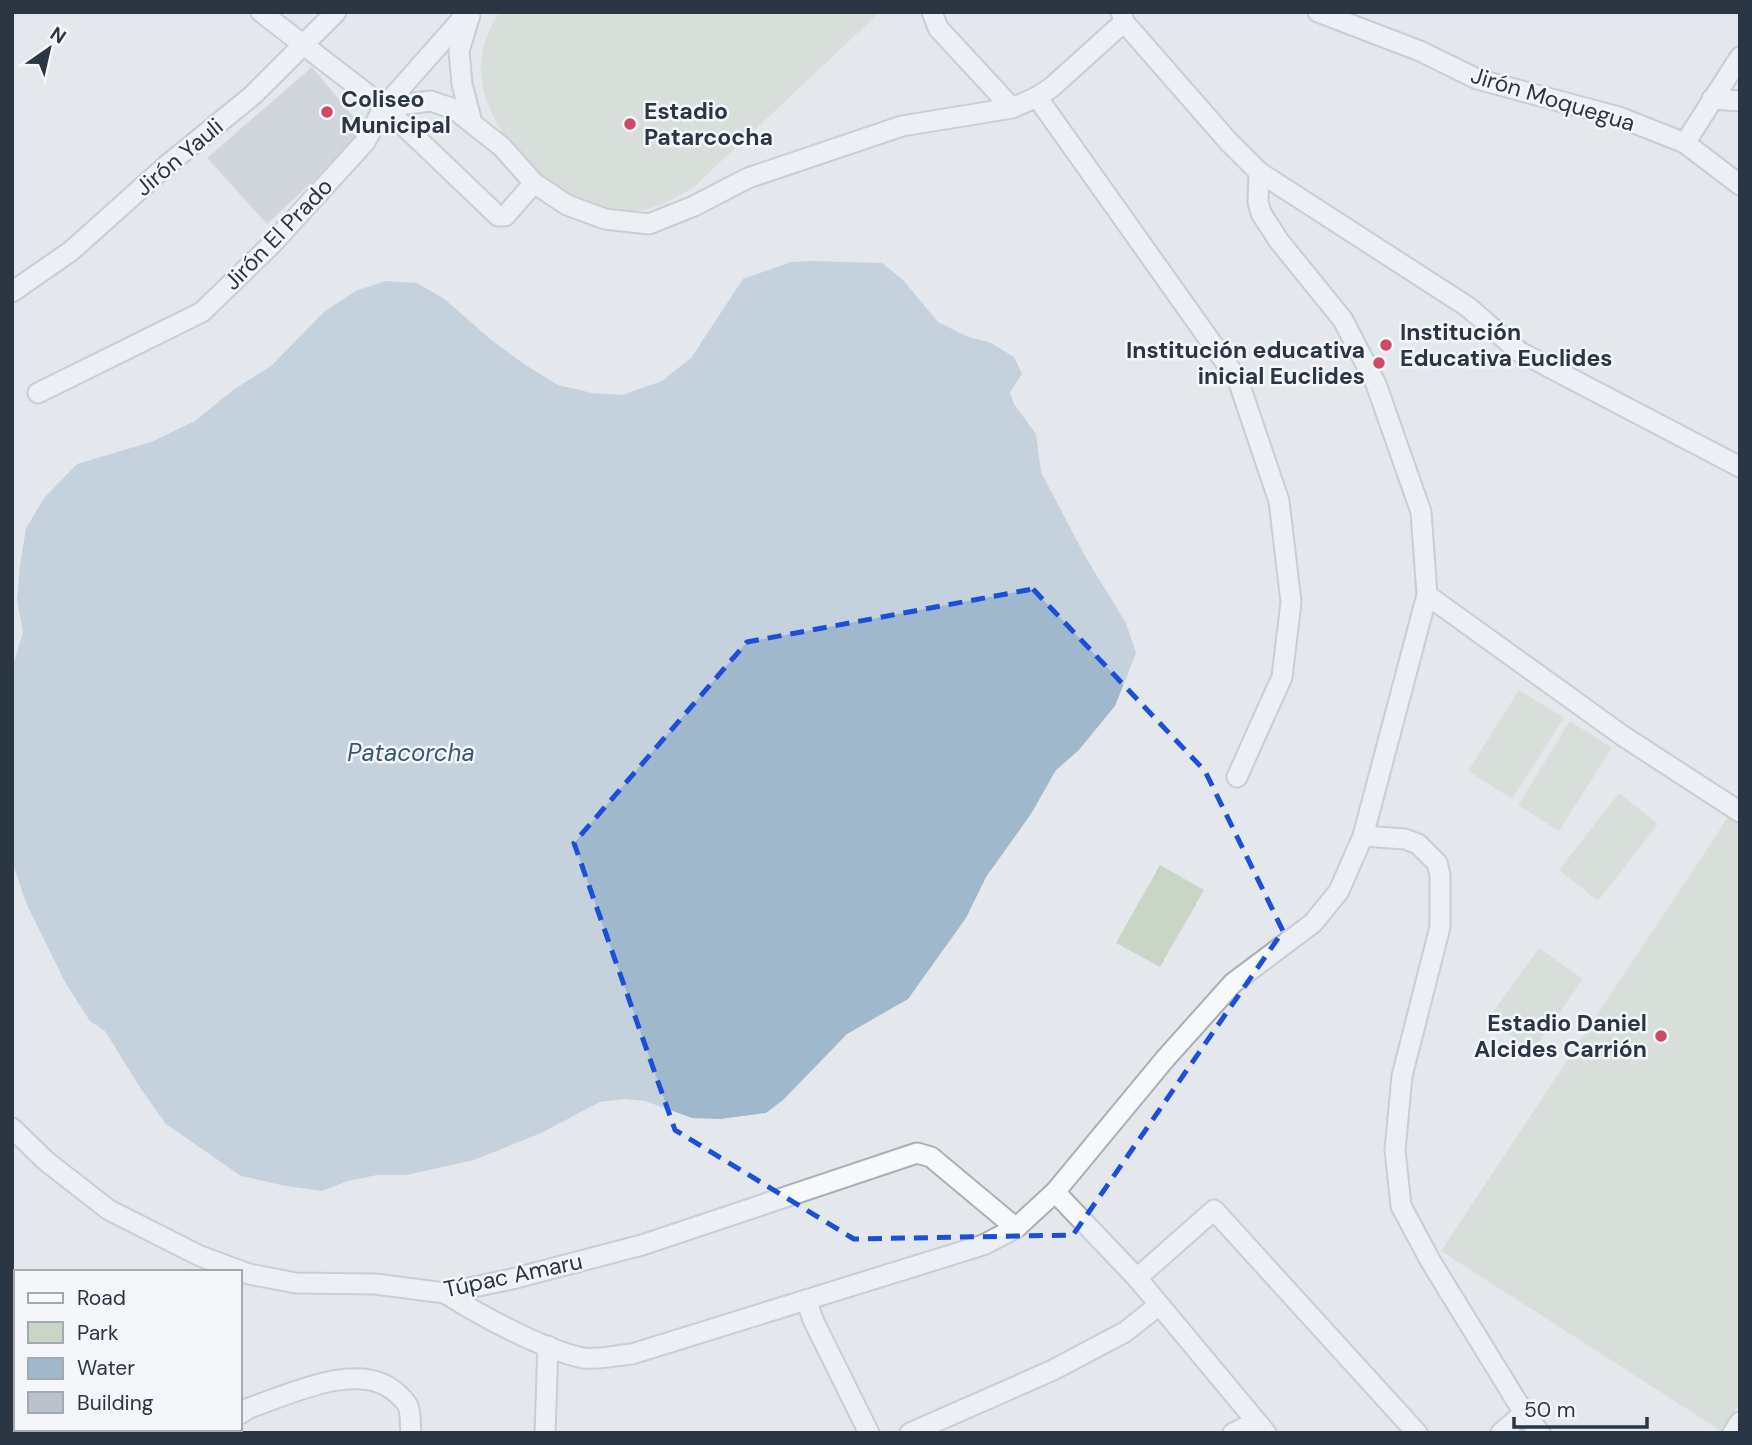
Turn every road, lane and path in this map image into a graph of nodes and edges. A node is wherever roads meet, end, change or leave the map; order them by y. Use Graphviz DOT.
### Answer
graph roads {
  1 [pos="261,12"];
  2 [pos="336,12"];
  3 [pos="470,12"];
  4 [pos="932,12"];
  5 [pos="1318,12"];
  6 [pos="1122,17"];
  7 [pos="304,45"];
  8 [pos="1740,57"];
  9 [pos="1037,97"];
  10 [pos="1712,99"];
  11 [pos="1740,102"];
  12 [pos="384,107"];
  13 [pos="1012,108"];
  14 [pos="472,123"];
  15 [pos="1685,143"];
  16 [pos="1259,172"];
  17 [pos="534,183"];
  18 [pos="1740,185"];
  19 [pos="12,292"];
  20 [pos="38,393"];
  21 [pos="1740,467"];
  22 [pos="1427,595"];
  23 [pos="1237,777"];
  24 [pos="1740,811"];
  25 [pos="1363,836"];
  26 [pos="12,1128"];
  27 [pos="1055,1192"];
  28 [pos="1016,1227"];
  29 [pos="238,1270"];
  30 [pos="242,1271"];
  31 [pos="1137,1278"];
  32 [pos="445,1293"];
  33 [pos="806,1300"];
  34 [pos="1159,1305"];
  35 [pos="548,1346"];
  36 [pos="242,1412"];
  37 [pos="1524,1413"];
  38 [pos="1740,1422"];
  39 [pos="1261,1427"];
  40 [pos="411,1433"];
  41 [pos="545,1433"];
  42 [pos="869,1433"];
  43 [pos="911,1433"];
  44 [pos="1233,1433"];
  45 [pos="1417,1433"];
  46 [pos="1501,1433"];
  47 [pos="1540,1433"];
  48 [pos="1733,1433"];
  1 -- 7 [label="street"];
  2 -- 7 [label="street, Jirón Yauli"];
  3 -- 12 [label="street, Jirón El Prado"];
  3 -- 14 [label="street"];
  4 -- 13 [label="street"];
  5 -- 15 [label="street, Jirón Moquegua"];
  6 -- 9 [label="street"];
  6 -- 16 [label="street"];
  7 -- 12 [label="street"];
  7 -- 19 [label="street, Jirón Yauli"];
  8 -- 10 [label="street"];
  9 -- 13 [label="street"];
  9 -- 23 [label="street"];
  10 -- 11 [label="street"];
  10 -- 15 [label="street"];
  12 -- 14 [label="street"];
  12 -- 17 [label="street"];
  12 -- 20 [label="street, Jirón El Prado"];
  13 -- 17 [label="street"];
  14 -- 17 [label="street"];
  15 -- 18 [label="street, Jirón Moquegua"];
  16 -- 21 [label="street"];
  16 -- 22 [label="street"];
  22 -- 24 [label="street"];
  22 -- 25 [label="street"];
  25 -- 27 [label="street"];
  25 -- 37 [label="street"];
  26 -- 29 [label="street, Túpac Amaru"];
  27 -- 28 [label="street"];
  27 -- 31 [label="street"];
  28 -- 32 [label="street, Túpac Amaru"];
  28 -- 33 [label="street"];
  30 -- 32 [label="street, Túpac Amaru"];
  31 -- 34 [label="street"];
  31 -- 45 [label="street"];
  32 -- 35 [label="street"];
  33 -- 35 [label="street"];
  33 -- 42 [label="street"];
  34 -- 39 [label="street"];
  34 -- 43 [label="street"];
  35 -- 41 [label="street"];
  36 -- 40 [label="street"];
  37 -- 46 [label="street"];
  37 -- 47 [label="street"];
  38 -- 48 [label="street"];
  39 -- 44 [label="street"];
}
